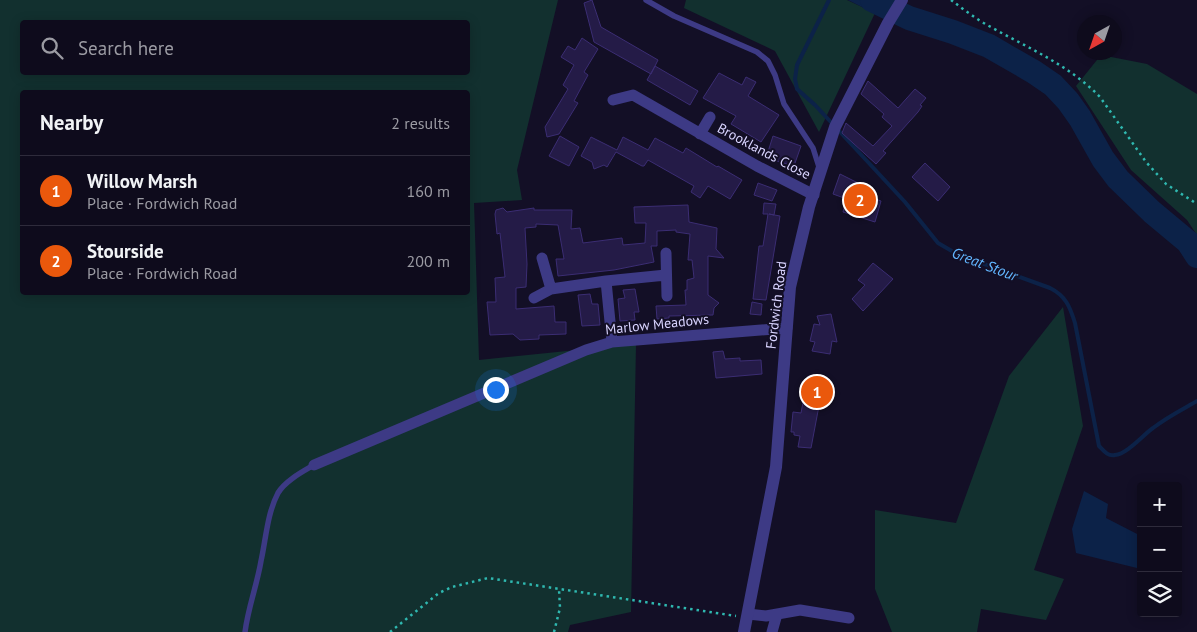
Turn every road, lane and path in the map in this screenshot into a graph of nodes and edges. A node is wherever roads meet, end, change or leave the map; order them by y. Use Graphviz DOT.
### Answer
graph roads {
  1 [pos="646,0"];
  2 [pos="951,0"];
  3 [pos="901,1"];
  4 [pos="613,100"];
  5 [pos="710,117"];
  6 [pos="700,134"];
  7 [pos="820,172"];
  8 [pos="814,195"];
  9 [pos="1197,204"];
  10 [pos="666,253"];
  11 [pos="542,258"];
  12 [pos="666,275"];
  13 [pos="606,281"];
  14 [pos="551,289"];
  15 [pos="666,296"];
  16 [pos="534,298"];
  17 [pos="787,328"];
  18 [pos="612,342"];
  19 [pos="314,466"];
  20 [pos="559,589"];
  21 [pos="777,614"];
  22 [pos="748,616"];
  23 [pos="849,618"];
  24 [pos="244,632"];
  25 [pos="390,632"];
  26 [pos="554,632"];
  27 [pos="744,632"];
  28 [pos="772,632"];
  1 -- 7 [label="lane"];
  2 -- 9 [label="path"];
  3 -- 7 [label="street, Fordwich Road"];
  4 -- 6 [label="street, Brooklands Close"];
  5 -- 6 [label="street, Brooklands Close"];
  6 -- 8 [label="street, Brooklands Close"];
  7 -- 8 [label="street, Fordwich Road"];
  8 -- 17 [label="street, Fordwich Road"];
  10 -- 12 [label="street"];
  11 -- 14 [label="street"];
  12 -- 13 [label="street"];
  12 -- 15 [label="street"];
  13 -- 14 [label="street"];
  13 -- 18 [label="street"];
  14 -- 16 [label="street"];
  17 -- 18 [label="street, Marlow Meadows"];
  17 -- 22 [label="street, Fordwich Road"];
  18 -- 19 [label="street, Marlow Meadows"];
  19 -- 24 [label="lane"];
  20 -- 22 [label="path"];
  20 -- 25 [label="path"];
  20 -- 26 [label="path"];
  21 -- 22 [label="street"];
  21 -- 23 [label="street"];
  21 -- 28 [label="street"];
  22 -- 27 [label="street, Fordwich Road"];
}
